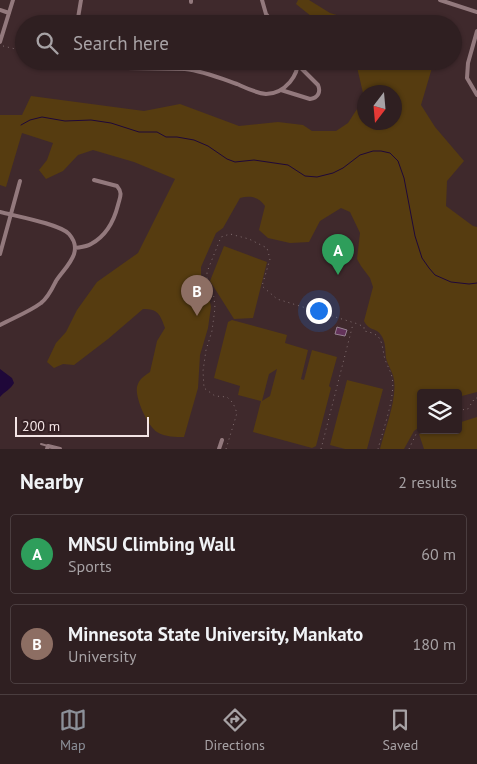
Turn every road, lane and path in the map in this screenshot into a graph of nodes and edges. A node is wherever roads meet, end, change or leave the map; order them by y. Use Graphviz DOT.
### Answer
graph roads {
  1 [pos="13,0"];
  2 [pos="81,0"];
  3 [pos="262,0"];
  4 [pos="440,0"];
  5 [pos="0,10"];
  6 [pos="477,12"];
  7 [pos="9,13"];
  8 [pos="78,15"];
  9 [pos="267,15"];
  10 [pos="477,31"];
  11 [pos="0,44"];
  12 [pos="15,48"];
  13 [pos="194,70"];
  14 [pos="296,70"];
  15 [pos="304,70"];
  16 [pos="282,90"];
  17 [pos="477,95"];
  18 [pos="94,180"];
  19 [pos="20,181"];
  20 [pos="0,212"];
  21 [pos="11,215"];
  22 [pos="75,248"];
  23 [pos="0,254"];
  24 [pos="354,323"];
  25 [pos="0,325"];
  26 [pos="477,398"];
  27 [pos="462,409"];
  28 [pos="417,434"];
  29 [pos="222,440"];
  30 [pos="41,444"];
  31 [pos="47,447"];
  32 [pos="60,449"];
  33 [pos="219,449"];
  34 [pos="226,449"];
  35 [pos="321,449"];
  36 [pos="378,449"];
  37 [pos="409,449"];
  1 -- 7 [label="street"];
  2 -- 8 [label="street"];
  3 -- 9 [label="street"];
  4 -- 6 [label="street"];
  5 -- 7 [label="street"];
  7 -- 11 [label="street"];
  10 -- 17 [label="street"];
  11 -- 12 [label="path"];
  13 -- 16 [label="street"];
  14 -- 16 [label="street"];
  15 -- 16 [label="street"];
  18 -- 22 [label="street"];
  19 -- 21 [label="street"];
  20 -- 21 [label="street"];
  21 -- 22 [label="street"];
  21 -- 23 [label="street"];
  22 -- 25 [label="street"];
  24 -- 34 [label="path"];
  24 -- 35 [label="path"];
  24 -- 36 [label="path"];
  26 -- 27 [label="path"];
  28 -- 37 [label="path"];
  29 -- 33 [label="street"];
  30 -- 31 [label="lane"];
  31 -- 32 [label="street"];
}
